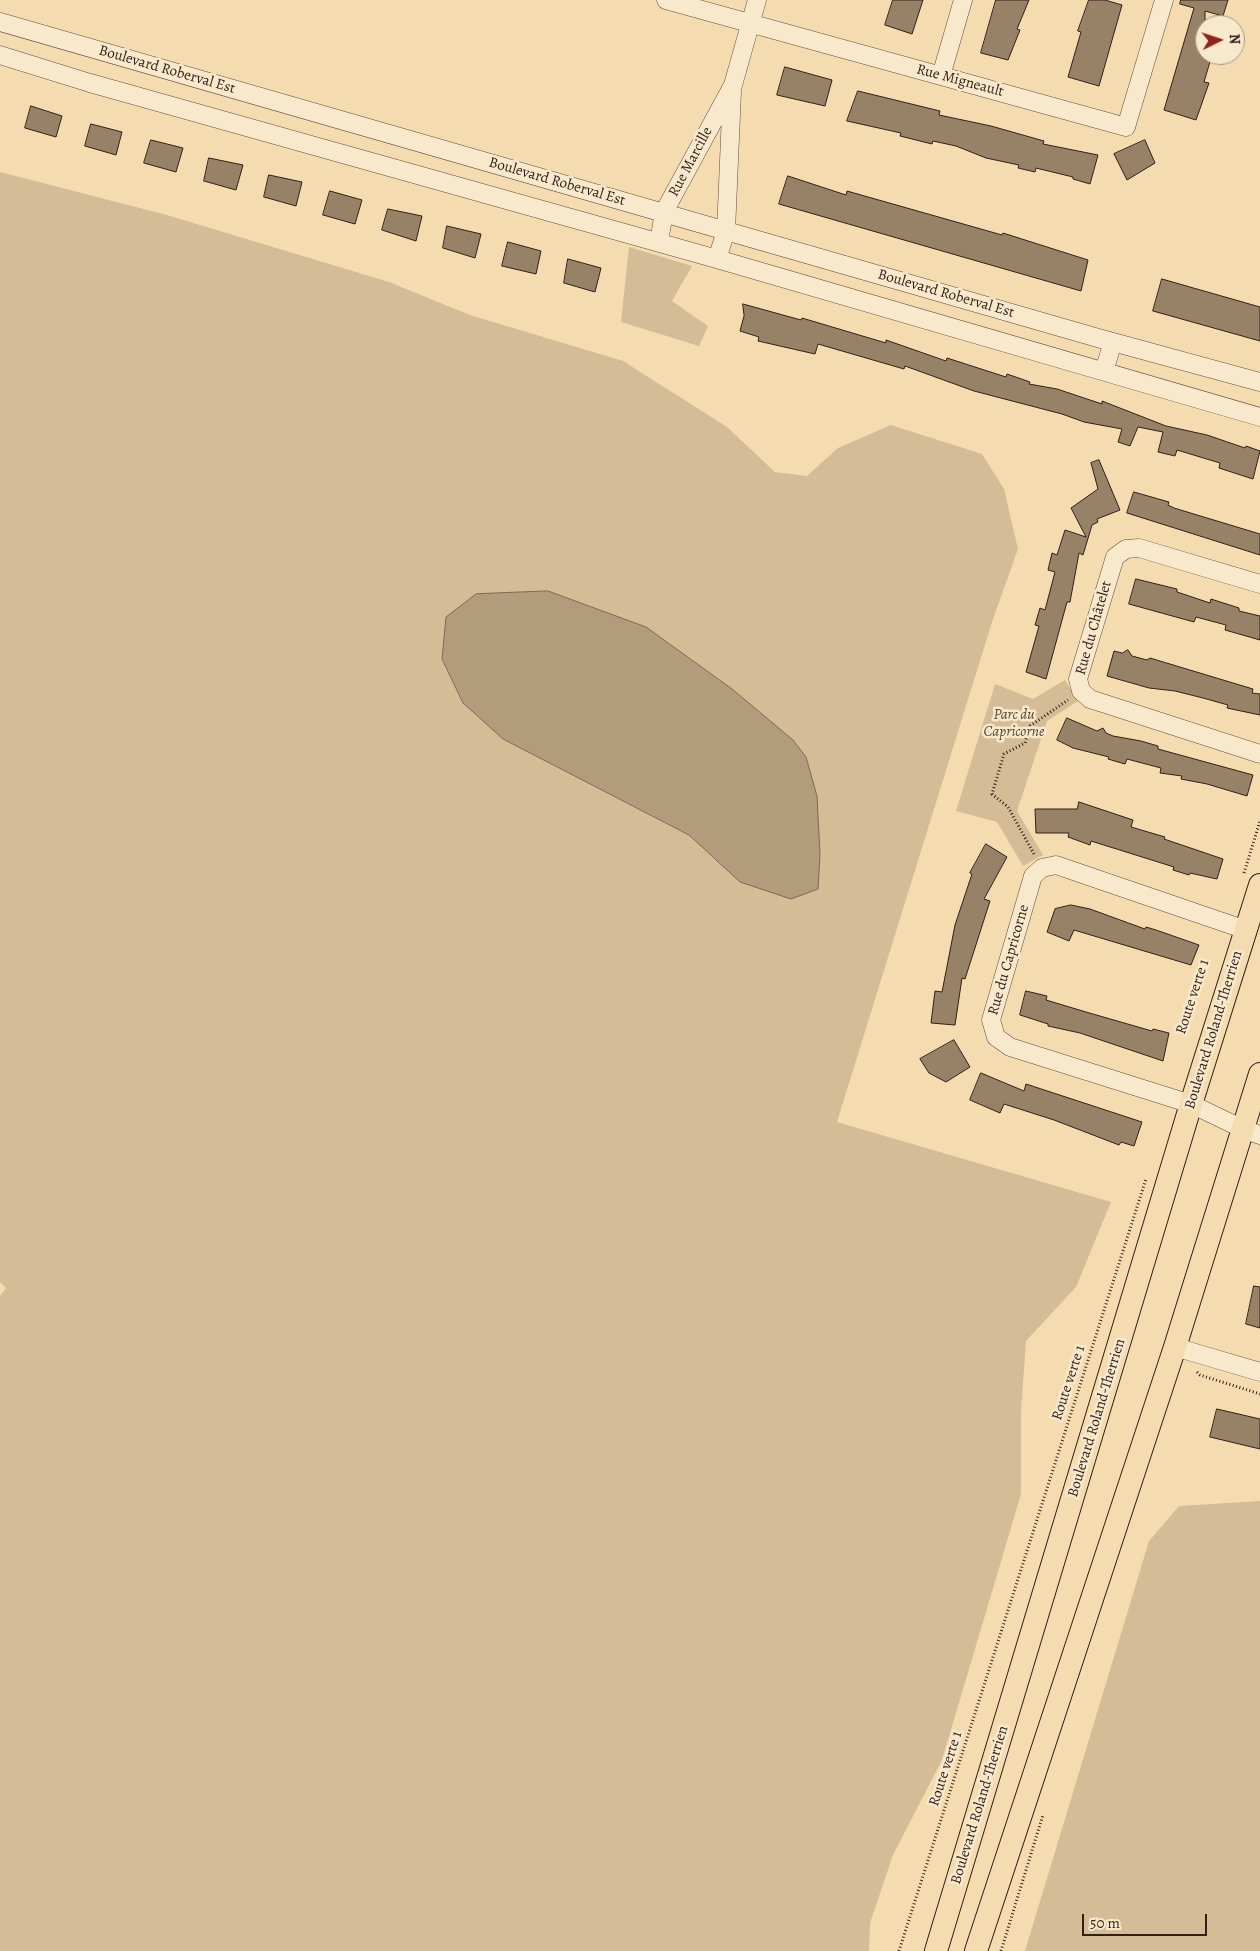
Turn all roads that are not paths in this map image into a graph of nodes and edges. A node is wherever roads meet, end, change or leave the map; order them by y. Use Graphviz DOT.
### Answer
graph roads {
  1 [pos="666,0"];
  2 [pos="757,0"];
  3 [pos="963,0"];
  4 [pos="1164,0"];
  5 [pos="0,22"];
  6 [pos="750,23"];
  7 [pos="0,55"];
  8 [pos="941,76"];
  9 [pos="733,85"];
  10 [pos="664,212"];
  11 [pos="726,231"];
  12 [pos="659,242"];
  13 [pos="717,259"];
  14 [pos="1113,342"];
  15 [pos="1104,371"];
  16 [pos="1260,382"];
  17 [pos="1260,417"];
  18 [pos="1260,584"];
  19 [pos="1260,754"];
  20 [pos="1251,881"];
  21 [pos="1246,930"];
  22 [pos="1260,1074"];
  23 [pos="1191,1104"];
  24 [pos="1251,1132"];
  25 [pos="1175,1346"];
  26 [pos="1260,1372"];
  27 [pos="936,1951"];
  28 [pos="976,1951"];
  1 -- 6 [label="street, Rue Migneault"];
  2 -- 6 [label="street, Rue Marcille"];
  3 -- 8 [label="street"];
  4 -- 8 [label="street, Rue Migneault"];
  5 -- 10 [label="street, Boulevard Roberval Est"];
  6 -- 8 [label="street, Rue Migneault"];
  6 -- 9 [label="street, Rue Marcille"];
  7 -- 12 [label="street, Boulevard Roberval Est"];
  9 -- 10 [label="street, Rue Marcille"];
  9 -- 11 [label="street, Rue Marcille"];
  10 -- 11 [label="street, Boulevard Roberval Est"];
  10 -- 12 [label="street, Rue Marcille"];
  11 -- 13 [label="street, Rue Marcille"];
  11 -- 14 [label="street, Boulevard Roberval Est"];
  12 -- 13 [label="street, Boulevard Roberval Est"];
  13 -- 15 [label="street, Boulevard Roberval Est"];
  14 -- 15 [label="street"];
  14 -- 16 [label="street, Boulevard Roberval Est"];
  15 -- 17 [label="street, Boulevard Roberval Est"];
  18 -- 19 [label="street, Rue du Châtelet"];
  20 -- 21 [label="main road, Boulevard Roland-Therrien"];
  21 -- 23 [label="main road, Boulevard Roland-Therrien"];
  21 -- 23 [label="street, Rue du Capricorne"];
  22 -- 24 [label="main road"];
  23 -- 24 [label="street, Rue du Capricorne"];
  23 -- 27 [label="main road, Boulevard Roland-Therrien"];
  24 -- 25 [label="main road"];
  25 -- 26 [label="street"];
  25 -- 28 [label="main road"];
}
